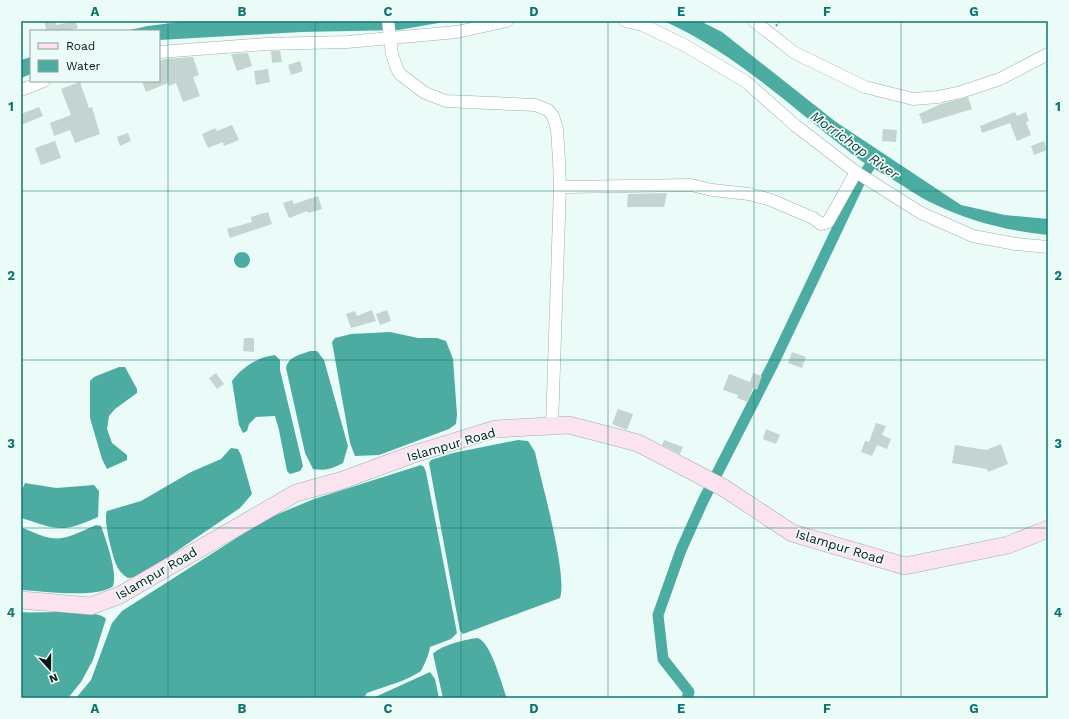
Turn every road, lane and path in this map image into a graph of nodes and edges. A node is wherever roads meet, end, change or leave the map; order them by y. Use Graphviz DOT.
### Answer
graph roads {
  1 [pos="388,21"];
  2 [pos="507,21"];
  3 [pos="625,21"];
  4 [pos="754,21"];
  5 [pos="390,38"];
  6 [pos="160,52"];
  7 [pos="1048,54"];
  8 [pos="41,82"];
  9 [pos="21,90"];
  10 [pos="856,172"];
  11 [pos="565,187"];
  12 [pos="1048,247"];
  13 [pos="552,426"];
  14 [pos="1048,529"];
  15 [pos="21,600"];
  1 -- 5 [label="street"];
  2 -- 5 [label="street"];
  3 -- 10 [label="street"];
  4 -- 7 [label="street"];
  5 -- 6 [label="street"];
  5 -- 13 [label="street"];
  8 -- 9 [label="street"];
  10 -- 11 [label="street"];
  10 -- 12 [label="street"];
  13 -- 14 [label="street, Islampur Road"];
  13 -- 15 [label="street, Islampur Road"];
}
